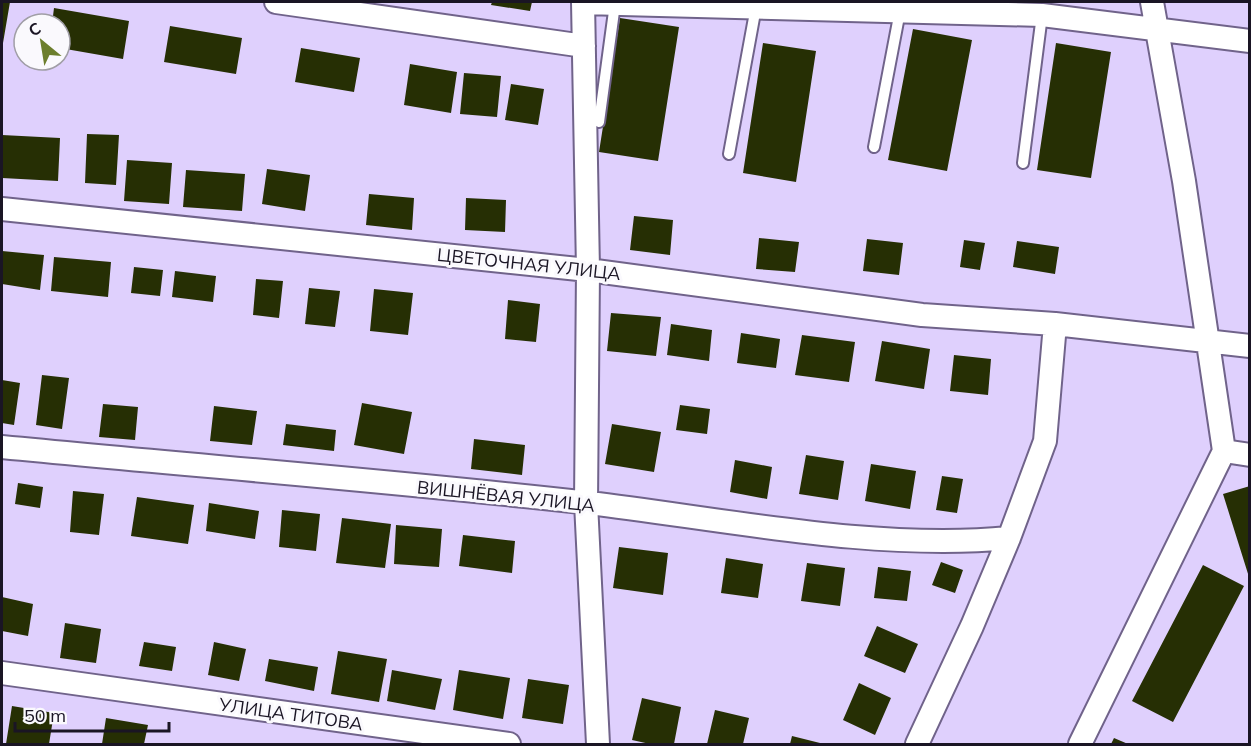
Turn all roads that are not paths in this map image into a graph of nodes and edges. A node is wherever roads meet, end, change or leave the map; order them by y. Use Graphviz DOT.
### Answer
graph roads {
  1 [pos="276,2"];
  2 [pos="583,2"];
  3 [pos="1152,2"];
  4 [pos="615,4"];
  5 [pos="756,7"];
  6 [pos="900,11"];
  7 [pos="1042,15"];
  8 [pos="1156,30"];
  9 [pos="1250,41"];
  10 [pos="584,46"];
  11 [pos="599,122"];
  12 [pos="874,147"];
  13 [pos="729,154"];
  14 [pos="1023,163"];
  15 [pos="2,209"];
  16 [pos="588,270"];
  17 [pos="1055,324"];
  18 [pos="1208,342"];
  19 [pos="1250,346"];
  20 [pos="2,447"];
  21 [pos="1224,452"];
  22 [pos="1250,454"];
  23 [pos="586,503"];
  24 [pos="1010,538"];
  25 [pos="2,673"];
  26 [pos="509,744"];
  27 [pos="598,744"];
  28 [pos="917,744"];
  29 [pos="1080,744"];
  1 -- 10 [label="street"];
  2 -- 4 [label="street"];
  2 -- 10 [label="street"];
  3 -- 8 [label="street"];
  4 -- 5 [label="street"];
  4 -- 11 [label="lane"];
  5 -- 6 [label="street"];
  5 -- 13 [label="lane"];
  6 -- 7 [label="street"];
  6 -- 12 [label="lane"];
  7 -- 8 [label="street"];
  7 -- 14 [label="lane"];
  8 -- 9 [label="street"];
  8 -- 18 [label="street"];
  10 -- 16 [label="street"];
  15 -- 16 [label="street, ЦВЕТОЧНАЯ УЛИЦА"];
  16 -- 17 [label="street, ЦВЕТОЧНАЯ УЛИЦА"];
  16 -- 23 [label="street"];
  17 -- 18 [label="street, ЦВЕТОЧНАЯ УЛИЦА"];
  17 -- 24 [label="street"];
  18 -- 19 [label="street, ЦВЕТОЧНАЯ УЛИЦА"];
  18 -- 21 [label="street"];
  20 -- 23 [label="street, ВИШНЁВАЯ УЛИЦА"];
  21 -- 22 [label="street"];
  21 -- 29 [label="street"];
  23 -- 24 [label="street, ВИШНЁВАЯ УЛИЦА"];
  23 -- 27 [label="street"];
  24 -- 28 [label="street"];
  25 -- 26 [label="street, УЛИЦА ТИТОВА"];
}
